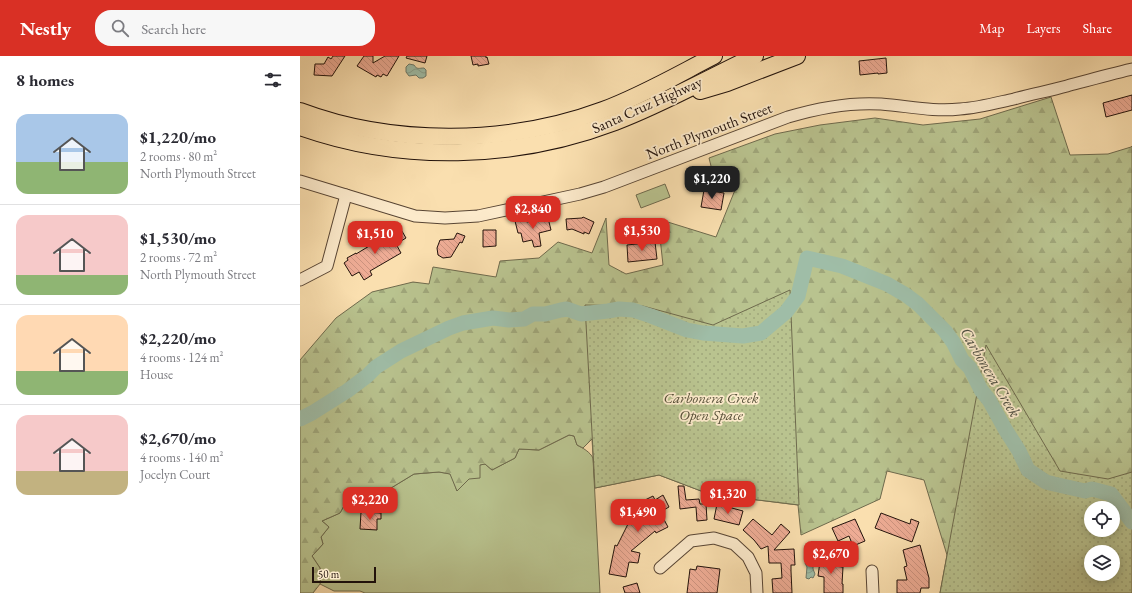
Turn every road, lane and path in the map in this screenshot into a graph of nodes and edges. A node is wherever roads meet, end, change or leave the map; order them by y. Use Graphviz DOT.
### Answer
graph roads {
  1 [pos="691,56"];
  2 [pos="714,56"];
  3 [pos="755,56"];
  4 [pos="797,56"];
  5 [pos="1132,64"];
  6 [pos="1132,69"];
  7 [pos="1117,72"];
  8 [pos="666,100"];
  9 [pos="620,103"];
  10 [pos="300,111"];
  11 [pos="300,127"];
  12 [pos="300,181"];
  13 [pos="346,195"];
  14 [pos="300,280"];
  15 [pos="660,568"];
  16 [pos="872,572"];
  17 [pos="757,593"];
  18 [pos="873,593"];
  1 -- 9 [label="highway"];
  2 -- 9 [label="highway, Santa Cruz Highway"];
  3 -- 8 [label="highway, Santa Cruz Highway"];
  4 -- 8 [label="highway"];
  5 -- 7 [label="street"];
  6 -- 7 [label="street, North Plymouth Street"];
  7 -- 13 [label="street, North Plymouth Street"];
  8 -- 11 [label="highway, Santa Cruz Highway"];
  9 -- 10 [label="highway, Santa Cruz Highway"];
  12 -- 13 [label="street, North Plymouth Street"];
  13 -- 14 [label="street"];
  15 -- 17 [label="street"];
  16 -- 18 [label="street"];
}
